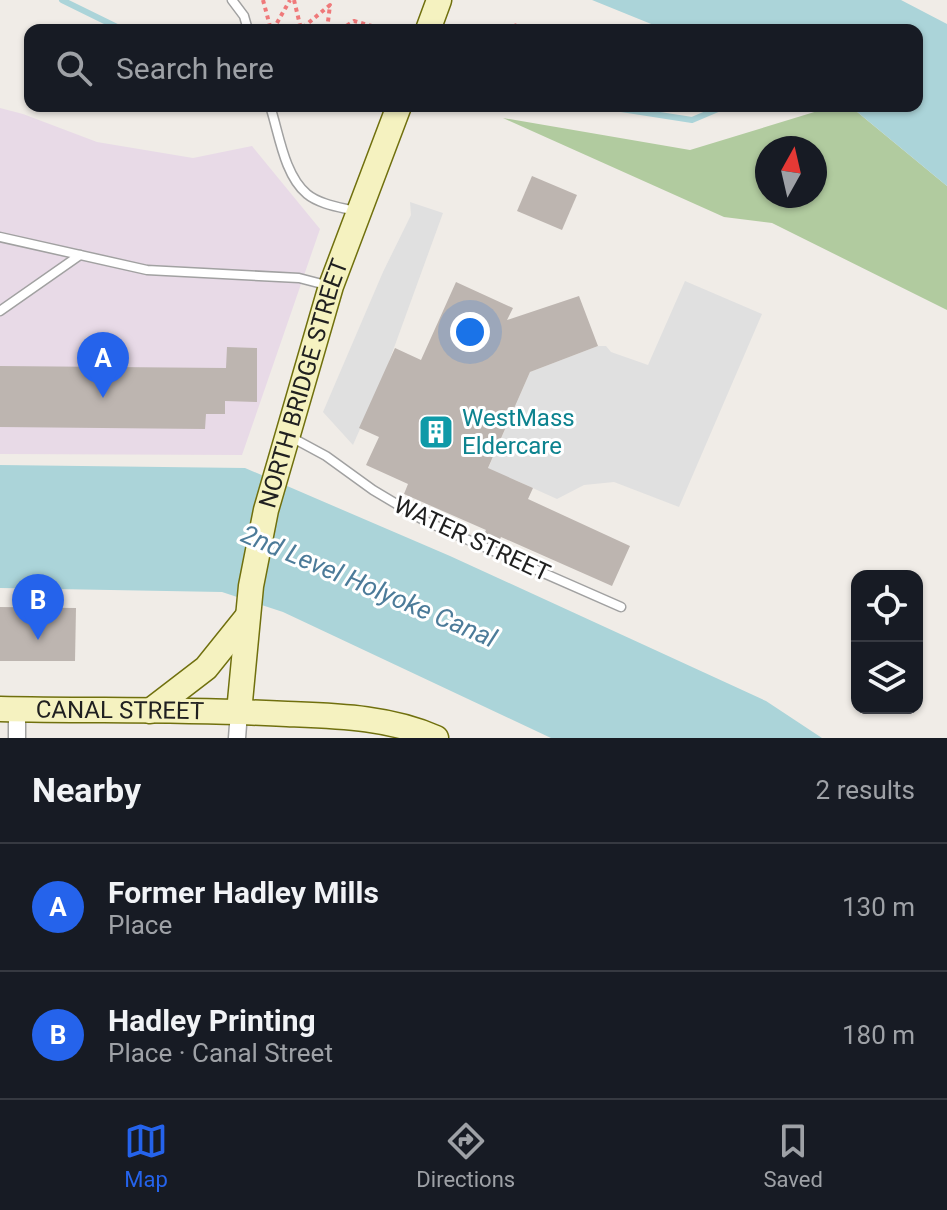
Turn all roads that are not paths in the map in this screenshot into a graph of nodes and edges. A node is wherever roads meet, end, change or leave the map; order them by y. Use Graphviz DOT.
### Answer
graph roads {
  1 [pos="232,0"];
  2 [pos="439,0"];
  3 [pos="246,24"];
  4 [pos="430,24"];
  5 [pos="272,112"];
  6 [pos="397,112"];
  7 [pos="358,211"];
  8 [pos="0,237"];
  9 [pos="80,255"];
  10 [pos="331,286"];
  11 [pos="0,311"];
  12 [pos="289,435"];
  13 [pos="621,607"];
  14 [pos="248,614"];
  15 [pos="8,710"];
  16 [pos="150,711"];
  17 [pos="239,712"];
  18 [pos="17,738"];
  19 [pos="237,738"];
  20 [pos="436,738"];
  1 -- 3 [label="lane"];
  2 -- 4 [label="main road"];
  5 -- 7 [label="lane"];
  6 -- 7 [label="main road, NORTH BRIDGE STREET"];
  7 -- 10 [label="main road, NORTH BRIDGE STREET"];
  8 -- 9 [label="lane"];
  9 -- 10 [label="lane"];
  9 -- 11 [label="lane"];
  10 -- 12 [label="main road, NORTH BRIDGE STREET"];
  12 -- 13 [label="lane, WATER STREET"];
  12 -- 14 [label="main road, NORTH BRIDGE STREET"];
  14 -- 16 [label="main road"];
  14 -- 17 [label="main road, NORTH BRIDGE STREET"];
  15 -- 16 [label="main road, CANAL STREET"];
  15 -- 18 [label="street"];
  16 -- 17 [label="main road, CANAL STREET"];
  17 -- 19 [label="street, NORTH BRIDGE STREET"];
  17 -- 20 [label="main road, CANAL STREET"];
}
